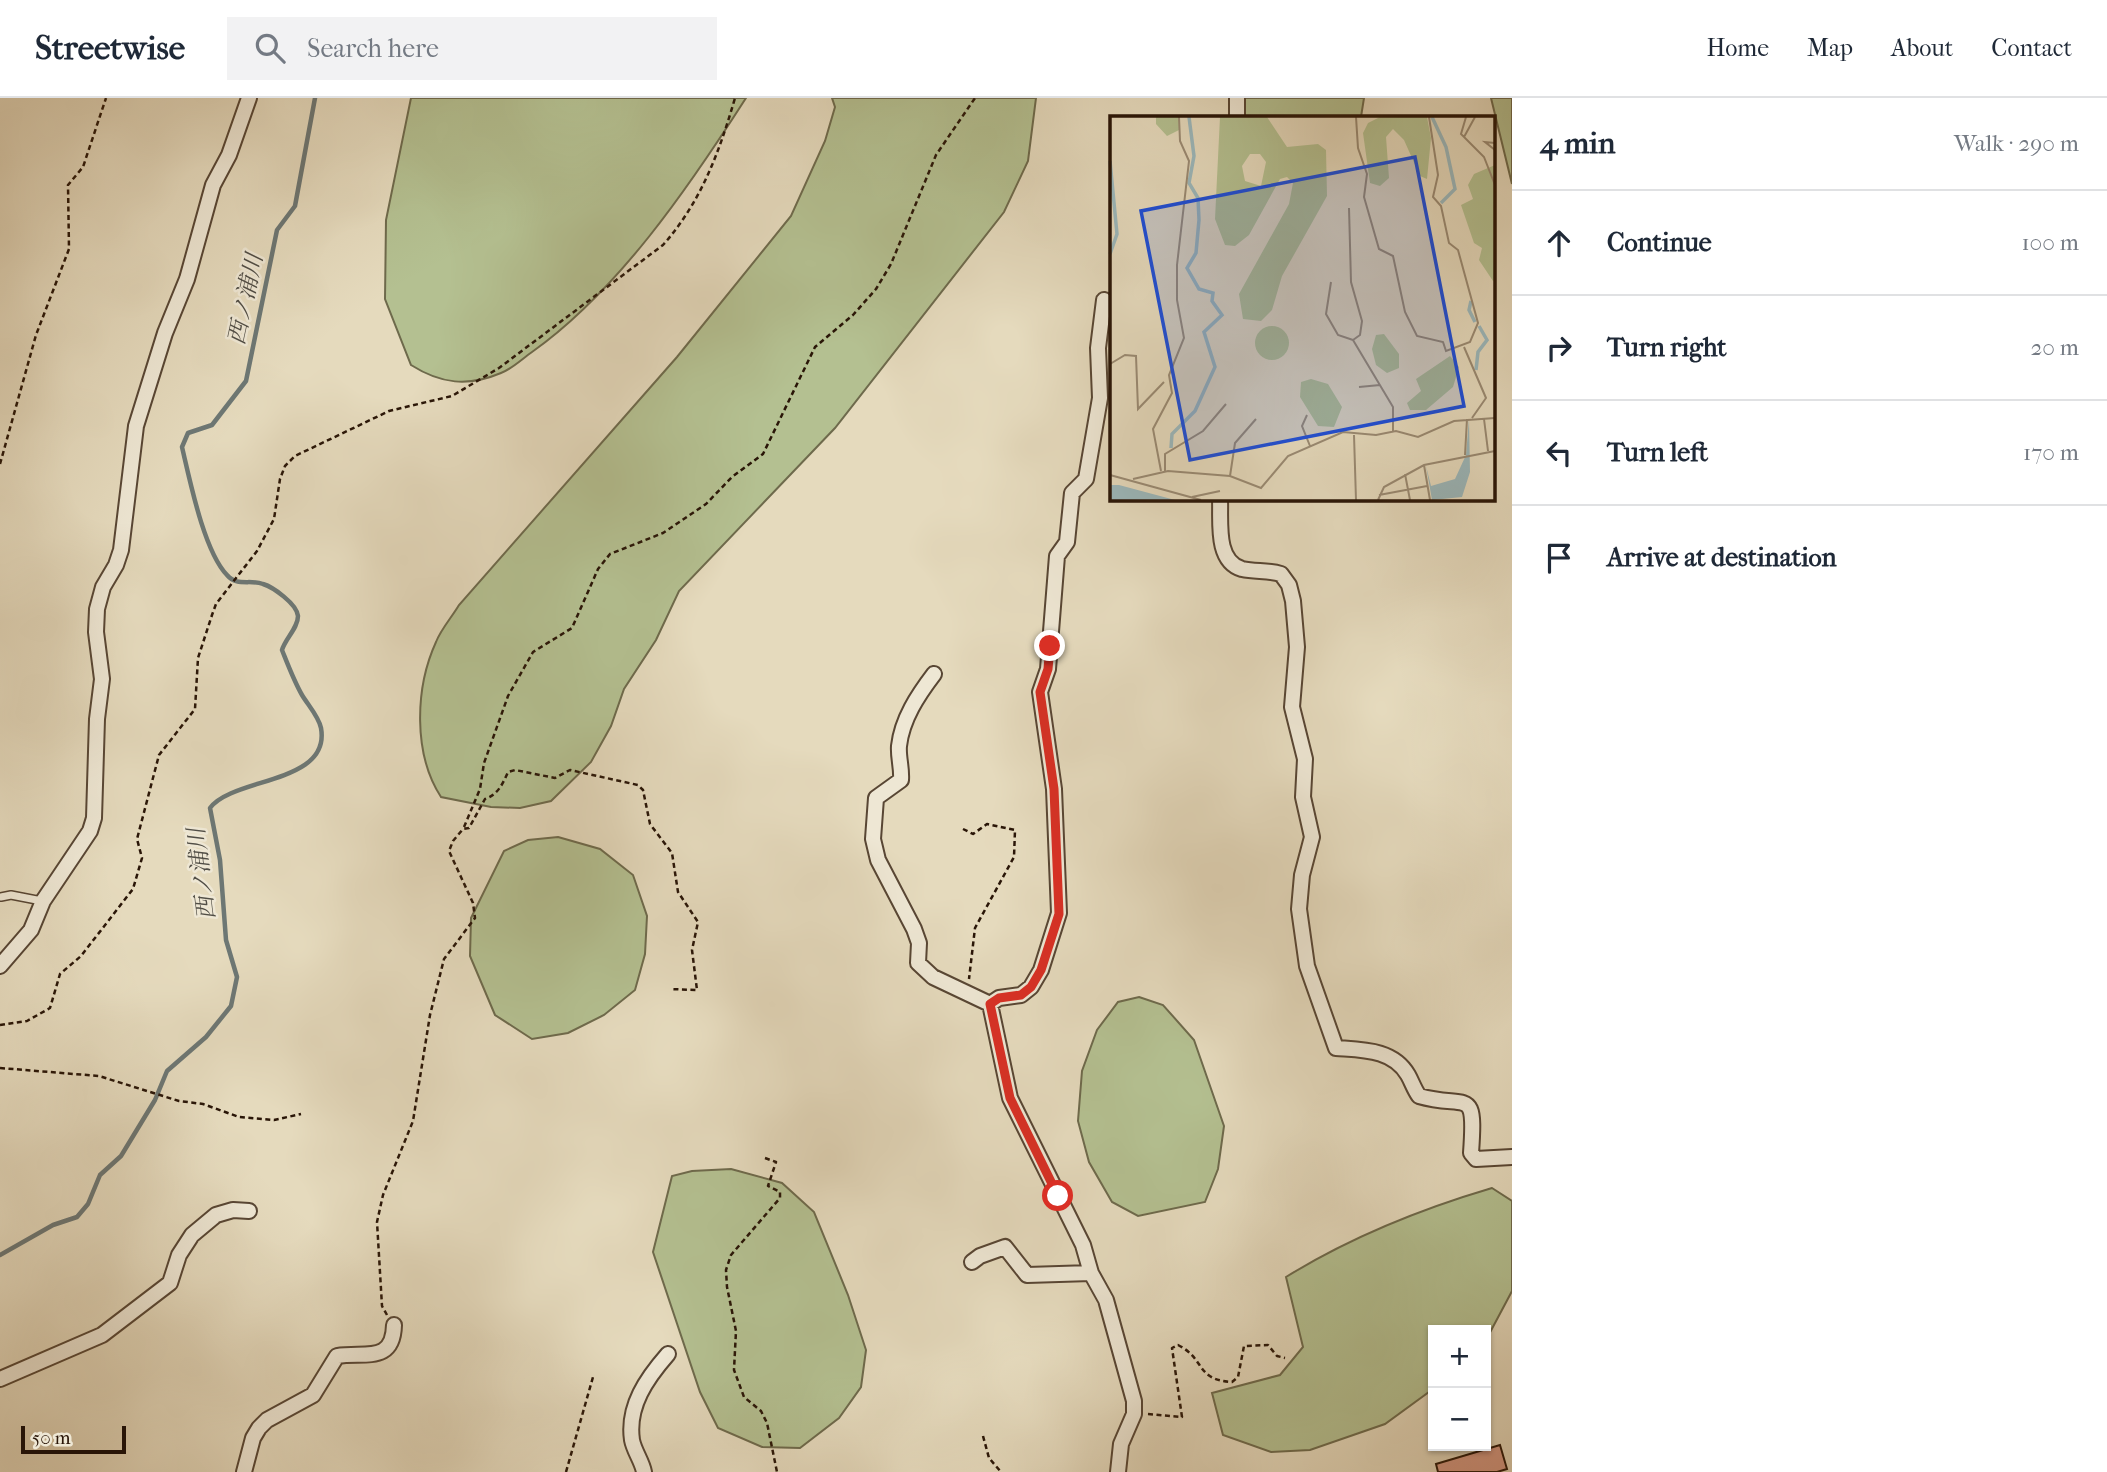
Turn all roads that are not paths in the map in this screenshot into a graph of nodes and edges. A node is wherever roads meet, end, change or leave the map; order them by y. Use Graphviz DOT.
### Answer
graph roads {
  1 [pos="249,98"];
  2 [pos="1237,98"];
  3 [pos="1237,116"];
  4 [pos="1104,300"];
  5 [pos="1220,500"];
  6 [pos="934,674"];
  7 [pos="1,897"];
  8 [pos="43,901"];
  9 [pos="0,966"];
  10 [pos="990,1004"];
  11 [pos="1512,1157"];
  12 [pos="249,1211"];
  13 [pos="972,1262"];
  14 [pos="1091,1273"];
  15 [pos="394,1325"];
  16 [pos="667,1354"];
  17 [pos="0,1379"];
  18 [pos="244,1472"];
  19 [pos="644,1472"];
  20 [pos="1118,1472"];
  1 -- 8 [label="street"];
  2 -- 3 [label="street"];
  4 -- 10 [label="street"];
  5 -- 11 [label="street"];
  6 -- 10 [label="street"];
  7 -- 8 [label="lane"];
  8 -- 9 [label="street"];
  10 -- 14 [label="street"];
  12 -- 17 [label="street"];
  13 -- 14 [label="street"];
  14 -- 20 [label="street"];
  15 -- 18 [label="street"];
  16 -- 19 [label="street"];
}
